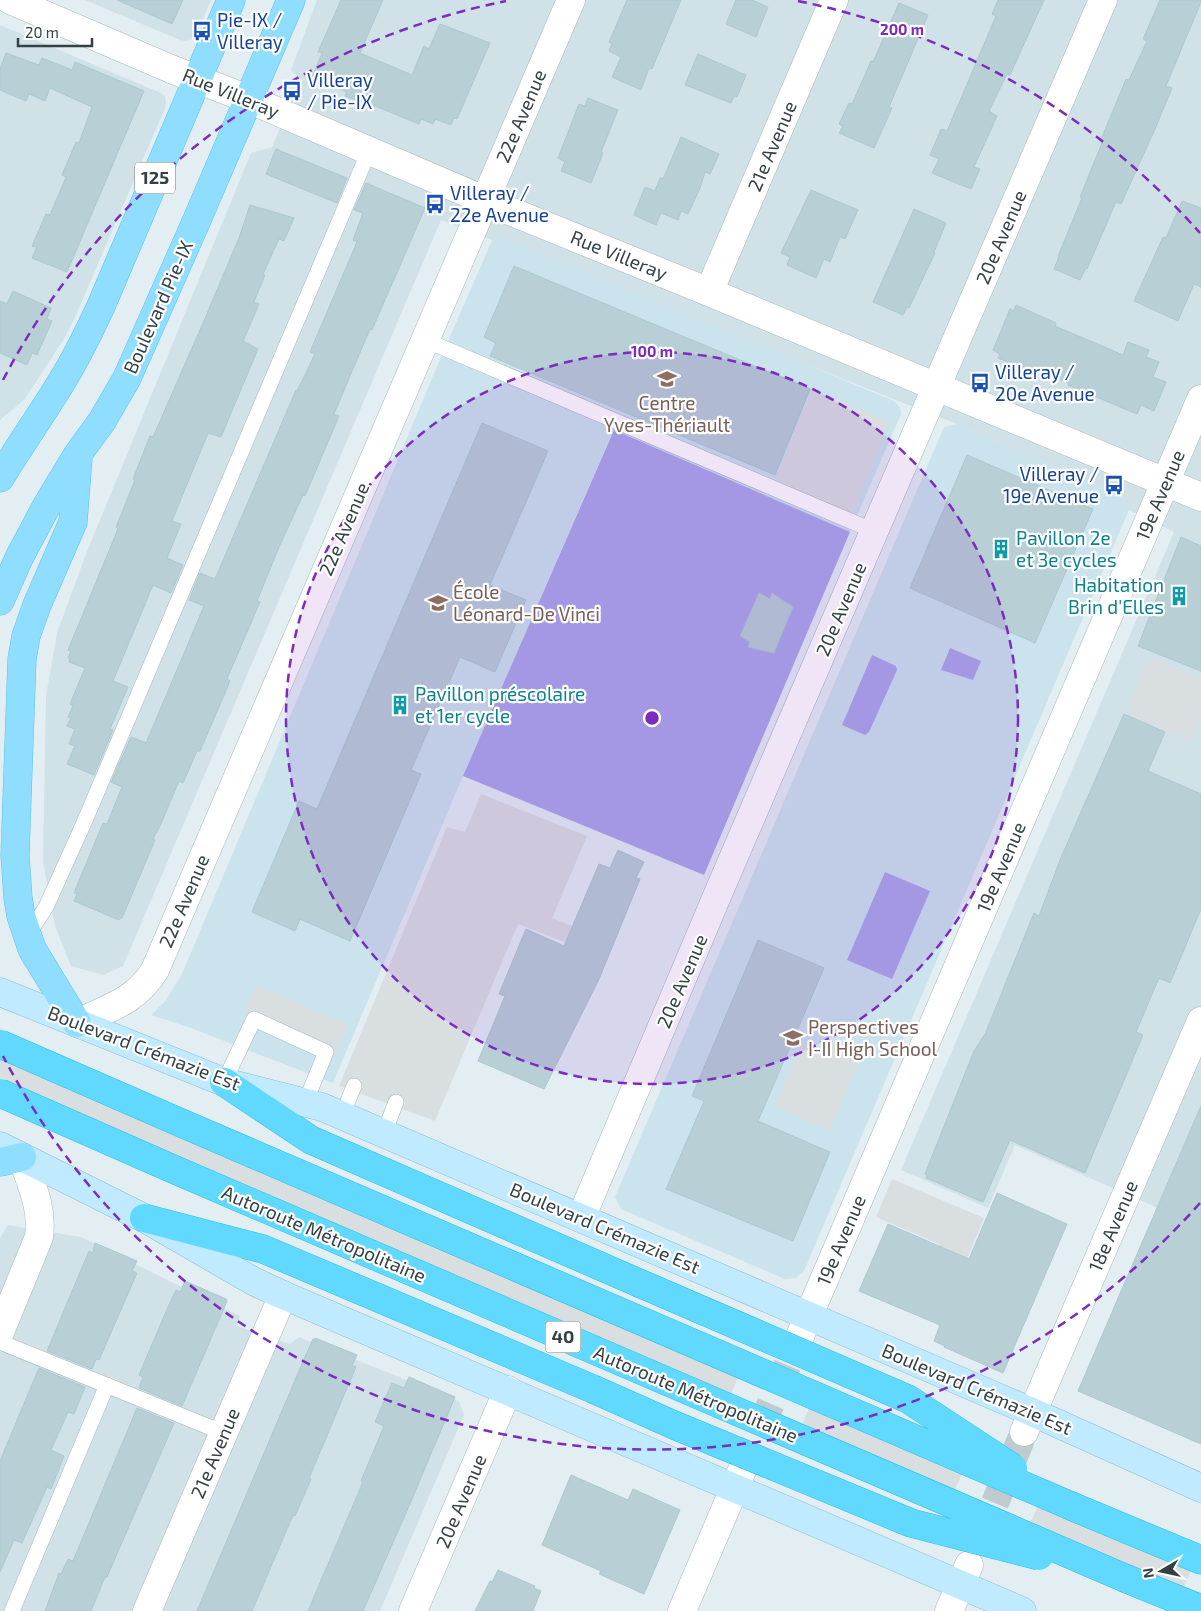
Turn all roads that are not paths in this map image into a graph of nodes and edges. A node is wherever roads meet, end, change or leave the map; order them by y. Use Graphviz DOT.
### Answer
graph roads {
  1 [pos="10,0"];
  2 [pos="230,0"];
  3 [pos="290,0"];
  4 [pos="571,0"];
  5 [pos="834,0"];
  6 [pos="1102,0"];
  7 [pos="197,79"];
  8 [pos="248,99"];
  9 [pos="369,151"];
  10 [pos="485,201"];
  11 [pos="709,292"];
  12 [pos="425,340"];
  13 [pos="937,388"];
  14 [pos="1201,399"];
  15 [pos="8,454"];
  16 [pos="78,454"];
  17 [pos="0,478"];
  18 [pos="1165,482"];
  19 [pos="1201,497"];
  20 [pos="874,531"];
  21 [pos="0,601"];
  22 [pos="26,934"];
  23 [pos="0,992"];
  24 [pos="1201,1021"];
  25 [pos="77,1023"];
  26 [pos="0,1044"];
  27 [pos="224,1082"];
  28 [pos="354,1086"];
  29 [pos="0,1093"];
  30 [pos="396,1102"];
  31 [pos="306,1103"];
  32 [pos="342,1116"];
  33 [pos="384,1134"];
  34 [pos="7,1155"];
  35 [pos="144,1218"];
  36 [pos="581,1218"];
  37 [pos="284,1295"];
  38 [pos="804,1326"];
  39 [pos="0,1332"];
  40 [pos="0,1342"];
  41 [pos="107,1385"];
  42 [pos="508,1390"];
  43 [pos="1028,1422"];
  44 [pos="224,1433"];
  45 [pos="739,1478"];
  46 [pos="1201,1488"];
  47 [pos="1071,1506"];
  48 [pos="1201,1560"];
  49 [pos="965,1575"];
  50 [pos="1127,1579"];
  51 [pos="1201,1609"];
  52 [pos="12,1611"];
  53 [pos="146,1611"];
  54 [pos="413,1611"];
  55 [pos="682,1611"];
  56 [pos="949,1611"];
  57 [pos="1022,1611"];
  1 -- 7 [label="street, Rue Villeray"];
  2 -- 7 [label="main road, 125"];
  3 -- 8 [label="main road, Boulevard Pie-IX"];
  4 -- 10 [label="street, 22e Avenue"];
  5 -- 11 [label="street, 21e Avenue"];
  6 -- 13 [label="street, 20e Avenue"];
  7 -- 8 [label="street, Rue Villeray"];
  7 -- 15 [label="main road, 125"];
  8 -- 9 [label="street, Rue Villeray"];
  8 -- 16 [label="main road, Boulevard Pie-IX"];
  9 -- 10 [label="street, Rue Villeray"];
  9 -- 22 [label="lane"];
  10 -- 11 [label="street, Rue Villeray"];
  10 -- 12 [label="street, 22e Avenue"];
  11 -- 13 [label="street, Rue Villeray"];
  12 -- 20 [label="lane"];
  12 -- 25 [label="street, 22e Avenue"];
  13 -- 18 [label="street, Rue Villeray"];
  13 -- 20 [label="street, 20e Avenue"];
  14 -- 18 [label="street, 19e Avenue"];
  15 -- 17 [label="main road, 125"];
  16 -- 21 [label="main road, Boulevard Pie-IX"];
  16 -- 22 [label="main road"];
  18 -- 19 [label="street, Rue Villeray"];
  18 -- 38 [label="street, 19e Avenue"];
  20 -- 36 [label="street, 20e Avenue"];
  22 -- 25 [label="main road"];
  23 -- 25 [label="main road, Boulevard Crémazie Est"];
  24 -- 43 [label="street, 18e Avenue"];
  25 -- 27 [label="main road, Boulevard Crémazie Est"];
  26 -- 47 [label="highway, 40, bridge"];
  27 -- 31 [label="main road, Boulevard Crémazie Est"];
  27 -- 31 [label="lane"];
  27 -- 47 [label="highway, bridge"];
  28 -- 32 [label="lane"];
  29 -- 50 [label="highway, Autoroute Métropolitaine / 40, bridge"];
  30 -- 33 [label="lane"];
  31 -- 32 [label="main road, Boulevard Crémazie Est"];
  32 -- 33 [label="main road, Boulevard Crémazie Est"];
  33 -- 36 [label="main road, Boulevard Crémazie Est"];
  34 -- 35 [label="main road"];
  34 -- 39 [label="street"];
  35 -- 37 [label="main road"];
  35 -- 50 [label="highway, bridge"];
  36 -- 38 [label="main road, Boulevard Crémazie Est"];
  37 -- 42 [label="main road"];
  37 -- 44 [label="street, 21e Avenue"];
  38 -- 43 [label="main road, Boulevard Crémazie Est"];
  40 -- 41 [label="lane"];
  41 -- 44 [label="lane"];
  41 -- 52 [label="lane"];
  42 -- 45 [label="main road"];
  42 -- 54 [label="street, 20e Avenue"];
  43 -- 46 [label="main road, Boulevard Crémazie Est"];
  44 -- 53 [label="street, 21e Avenue"];
  45 -- 49 [label="main road"];
  45 -- 55 [label="street"];
  47 -- 48 [label="highway, 40"];
  49 -- 56 [label="street"];
  49 -- 57 [label="main road"];
  50 -- 51 [label="highway, Autoroute Métropolitaine / 40"];
}
